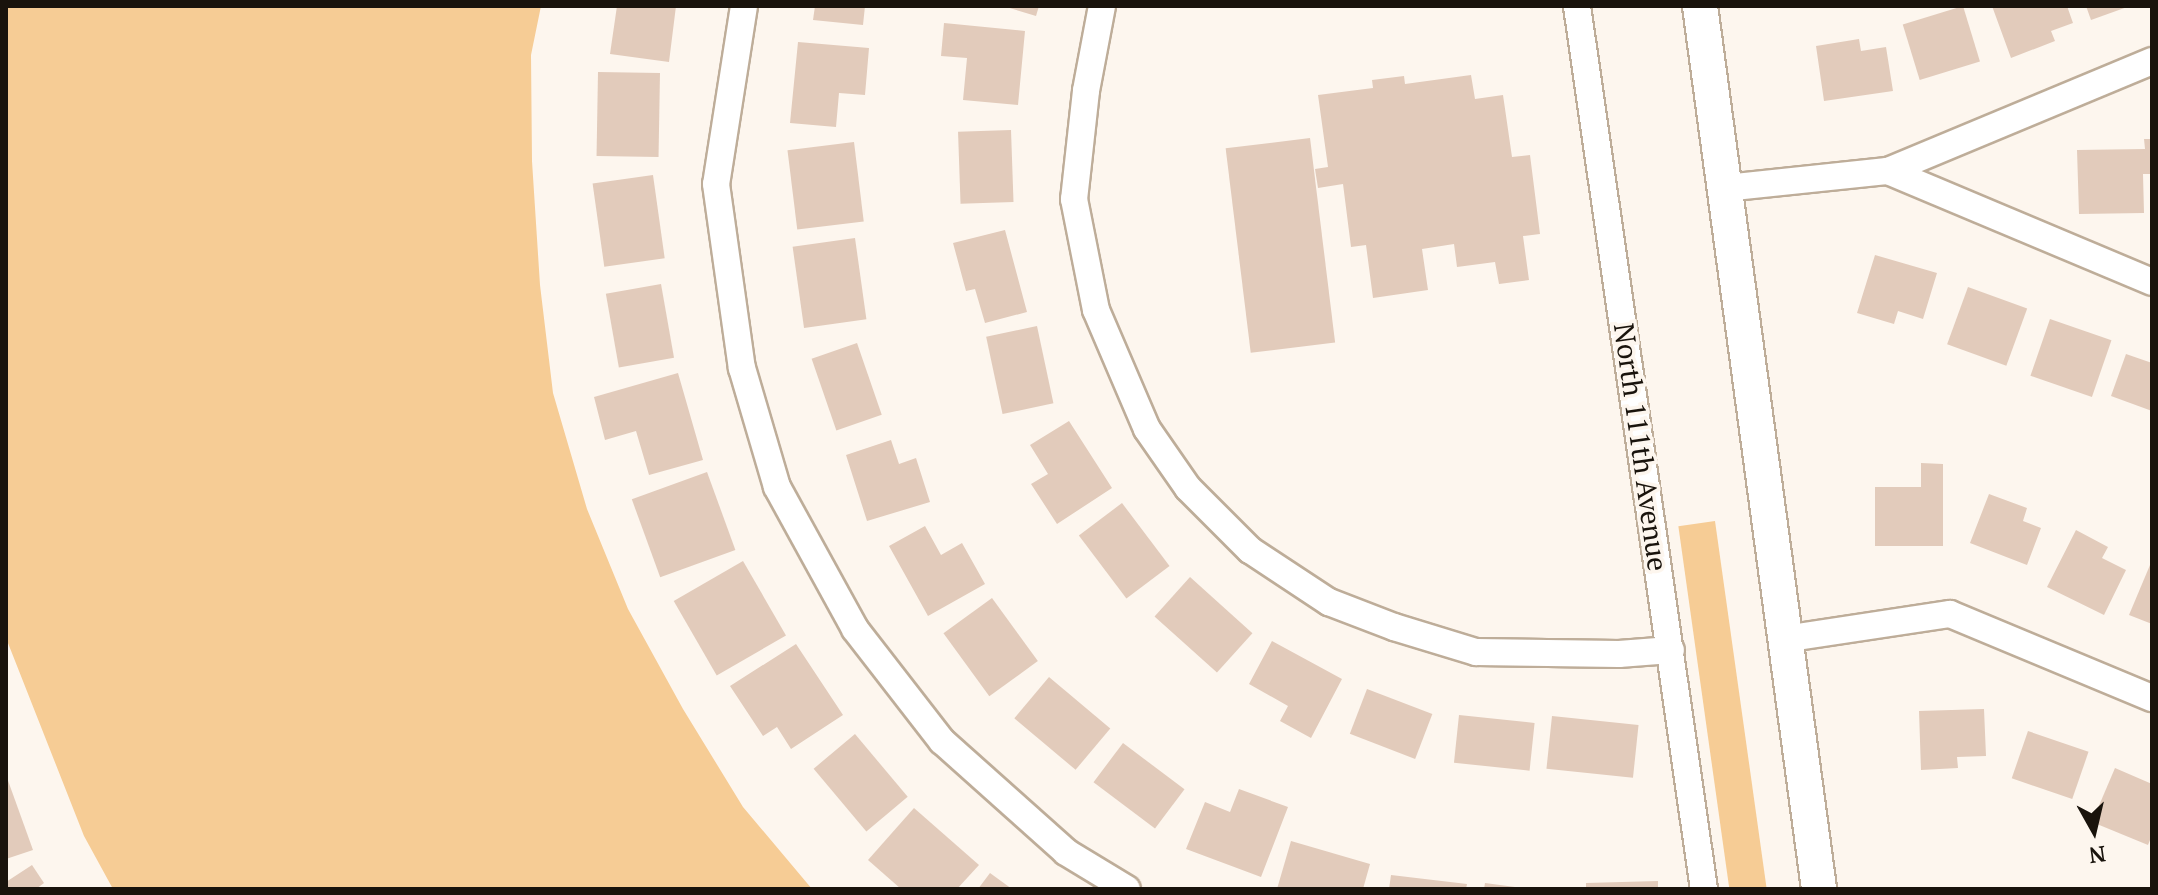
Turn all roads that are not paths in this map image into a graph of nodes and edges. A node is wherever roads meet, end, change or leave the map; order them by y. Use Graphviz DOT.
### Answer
graph roads {
  1 [pos="744,6"];
  2 [pos="1102,6"];
  3 [pos="1577,6"];
  4 [pos="1700,6"];
  5 [pos="2152,61"];
  6 [pos="1888,171"];
  7 [pos="1725,188"];
  8 [pos="2152,282"];
  9 [pos="1784,639"];
  10 [pos="1671,650"];
  11 [pos="2152,698"];
  12 [pos="1127,889"];
  13 [pos="1704,889"];
  14 [pos="1819,889"];
  1 -- 12 [label="street"];
  2 -- 10 [label="street"];
  3 -- 10 [label="street, North 111th Avenue"];
  4 -- 7 [label="street"];
  5 -- 6 [label="street"];
  6 -- 7 [label="street"];
  6 -- 8 [label="street"];
  7 -- 9 [label="street"];
  9 -- 11 [label="street"];
  9 -- 14 [label="street"];
  10 -- 13 [label="street, North 111th Avenue"];
}
